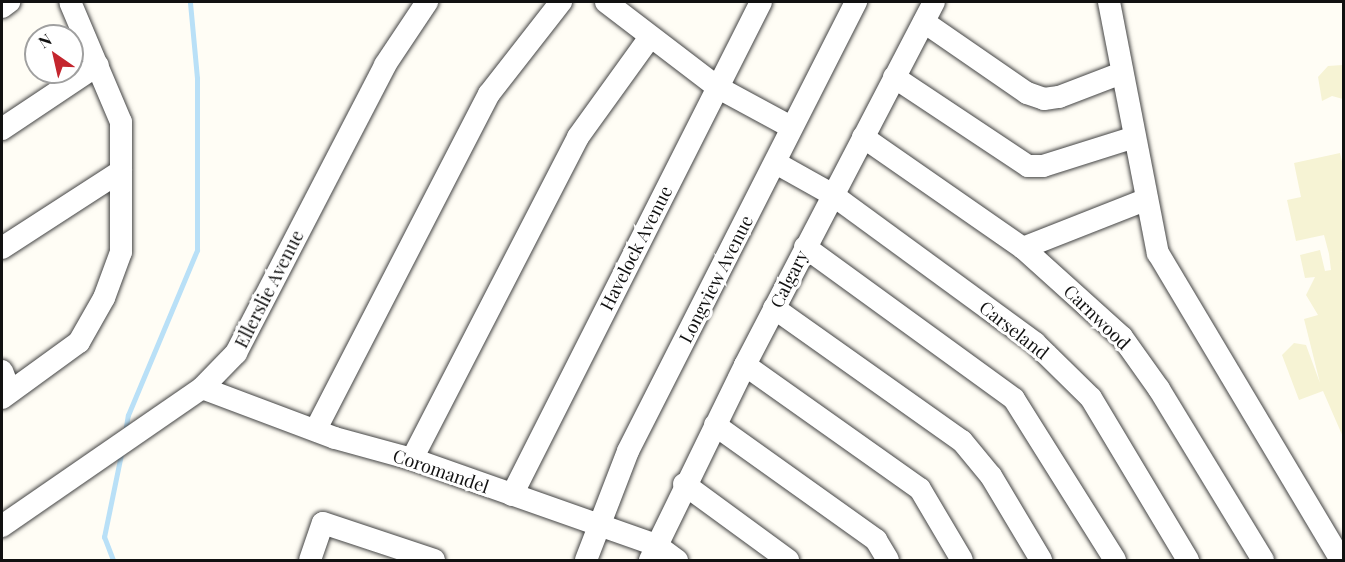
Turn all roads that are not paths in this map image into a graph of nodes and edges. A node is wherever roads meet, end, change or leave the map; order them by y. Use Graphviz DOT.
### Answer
graph roads {
  1 [pos="9,2"];
  2 [pos="70,2"];
  3 [pos="427,2"];
  4 [pos="561,2"];
  5 [pos="606,2"];
  6 [pos="761,2"];
  7 [pos="856,2"];
  8 [pos="1109,2"];
  9 [pos="2,7"];
  10 [pos="929,12"];
  11 [pos="650,37"];
  12 [pos="98,65"];
  13 [pos="1122,73"];
  14 [pos="894,77"];
  15 [pos="717,87"];
  16 [pos="791,127"];
  17 [pos="2,129"];
  18 [pos="863,137"];
  19 [pos="1135,137"];
  20 [pos="776,163"];
  21 [pos="121,171"];
  22 [pos="833,195"];
  23 [pos="1145,200"];
  24 [pos="805,247"];
  25 [pos="2,248"];
  26 [pos="1023,248"];
  27 [pos="774,308"];
  28 [pos="745,364"];
  29 [pos="2,371"];
  30 [pos="202,388"];
  31 [pos="6,395"];
  32 [pos="716,425"];
  33 [pos="316,429"];
  34 [pos="412,459"];
  35 [pos="684,484"];
  36 [pos="512,495"];
  37 [pos="2,526"];
  38 [pos="596,526"];
  39 [pos="379,551"];
  40 [pos="653,553"];
  41 [pos="310,561"];
  42 [pos="434,561"];
  43 [pos="585,561"];
  44 [pos="677,561"];
  45 [pos="788,561"];
  46 [pos="888,561"];
  47 [pos="962,561"];
  48 [pos="1041,561"];
  49 [pos="1114,561"];
  50 [pos="1188,561"];
  51 [pos="1263,561"];
  52 [pos="1341,561"];
  1 -- 9 [label="street"];
  2 -- 12 [label="street"];
  3 -- 30 [label="street, Ellerslie Avenue"];
  4 -- 33 [label="street"];
  5 -- 11 [label="street"];
  6 -- 15 [label="street, Havelock Avenue"];
  7 -- 16 [label="street, Longview Avenue"];
  8 -- 13 [label="street"];
  10 -- 13 [label="street"];
  10 -- 14 [label="street, Calgary"];
  11 -- 15 [label="street"];
  11 -- 34 [label="street"];
  12 -- 17 [label="street"];
  12 -- 21 [label="street"];
  13 -- 19 [label="street"];
  14 -- 18 [label="street, Calgary"];
  14 -- 19 [label="street"];
  15 -- 16 [label="street"];
  15 -- 36 [label="street, Havelock Avenue"];
  16 -- 20 [label="street, Longview Avenue"];
  18 -- 22 [label="street, Calgary"];
  18 -- 26 [label="street, Carnwood"];
  19 -- 23 [label="street"];
  20 -- 22 [label="street, Carseland"];
  20 -- 38 [label="street, Longview Avenue"];
  21 -- 25 [label="street"];
  21 -- 31 [label="street"];
  22 -- 24 [label="street, Calgary"];
  22 -- 50 [label="street, Carseland"];
  23 -- 26 [label="street"];
  23 -- 52 [label="street"];
  24 -- 27 [label="street, Calgary"];
  24 -- 49 [label="street"];
  26 -- 51 [label="street, Carnwood"];
  27 -- 28 [label="street, Calgary"];
  27 -- 48 [label="street"];
  28 -- 32 [label="street, Calgary"];
  28 -- 47 [label="street"];
  29 -- 31 [label="street"];
  30 -- 33 [label="street, Coromandel"];
  30 -- 37 [label="street, Ellerslie Avenue"];
  32 -- 35 [label="street, Calgary"];
  32 -- 46 [label="street"];
  33 -- 34 [label="street, Coromandel"];
  34 -- 36 [label="street, Coromandel"];
  35 -- 40 [label="street, Calgary"];
  35 -- 45 [label="street"];
  36 -- 38 [label="street, Coromandel"];
  38 -- 40 [label="street, Coromandel"];
  38 -- 43 [label="street, Longview Avenue"];
  39 -- 41 [label="street"];
  39 -- 42 [label="street"];
  40 -- 44 [label="street, Coromandel"];
}
